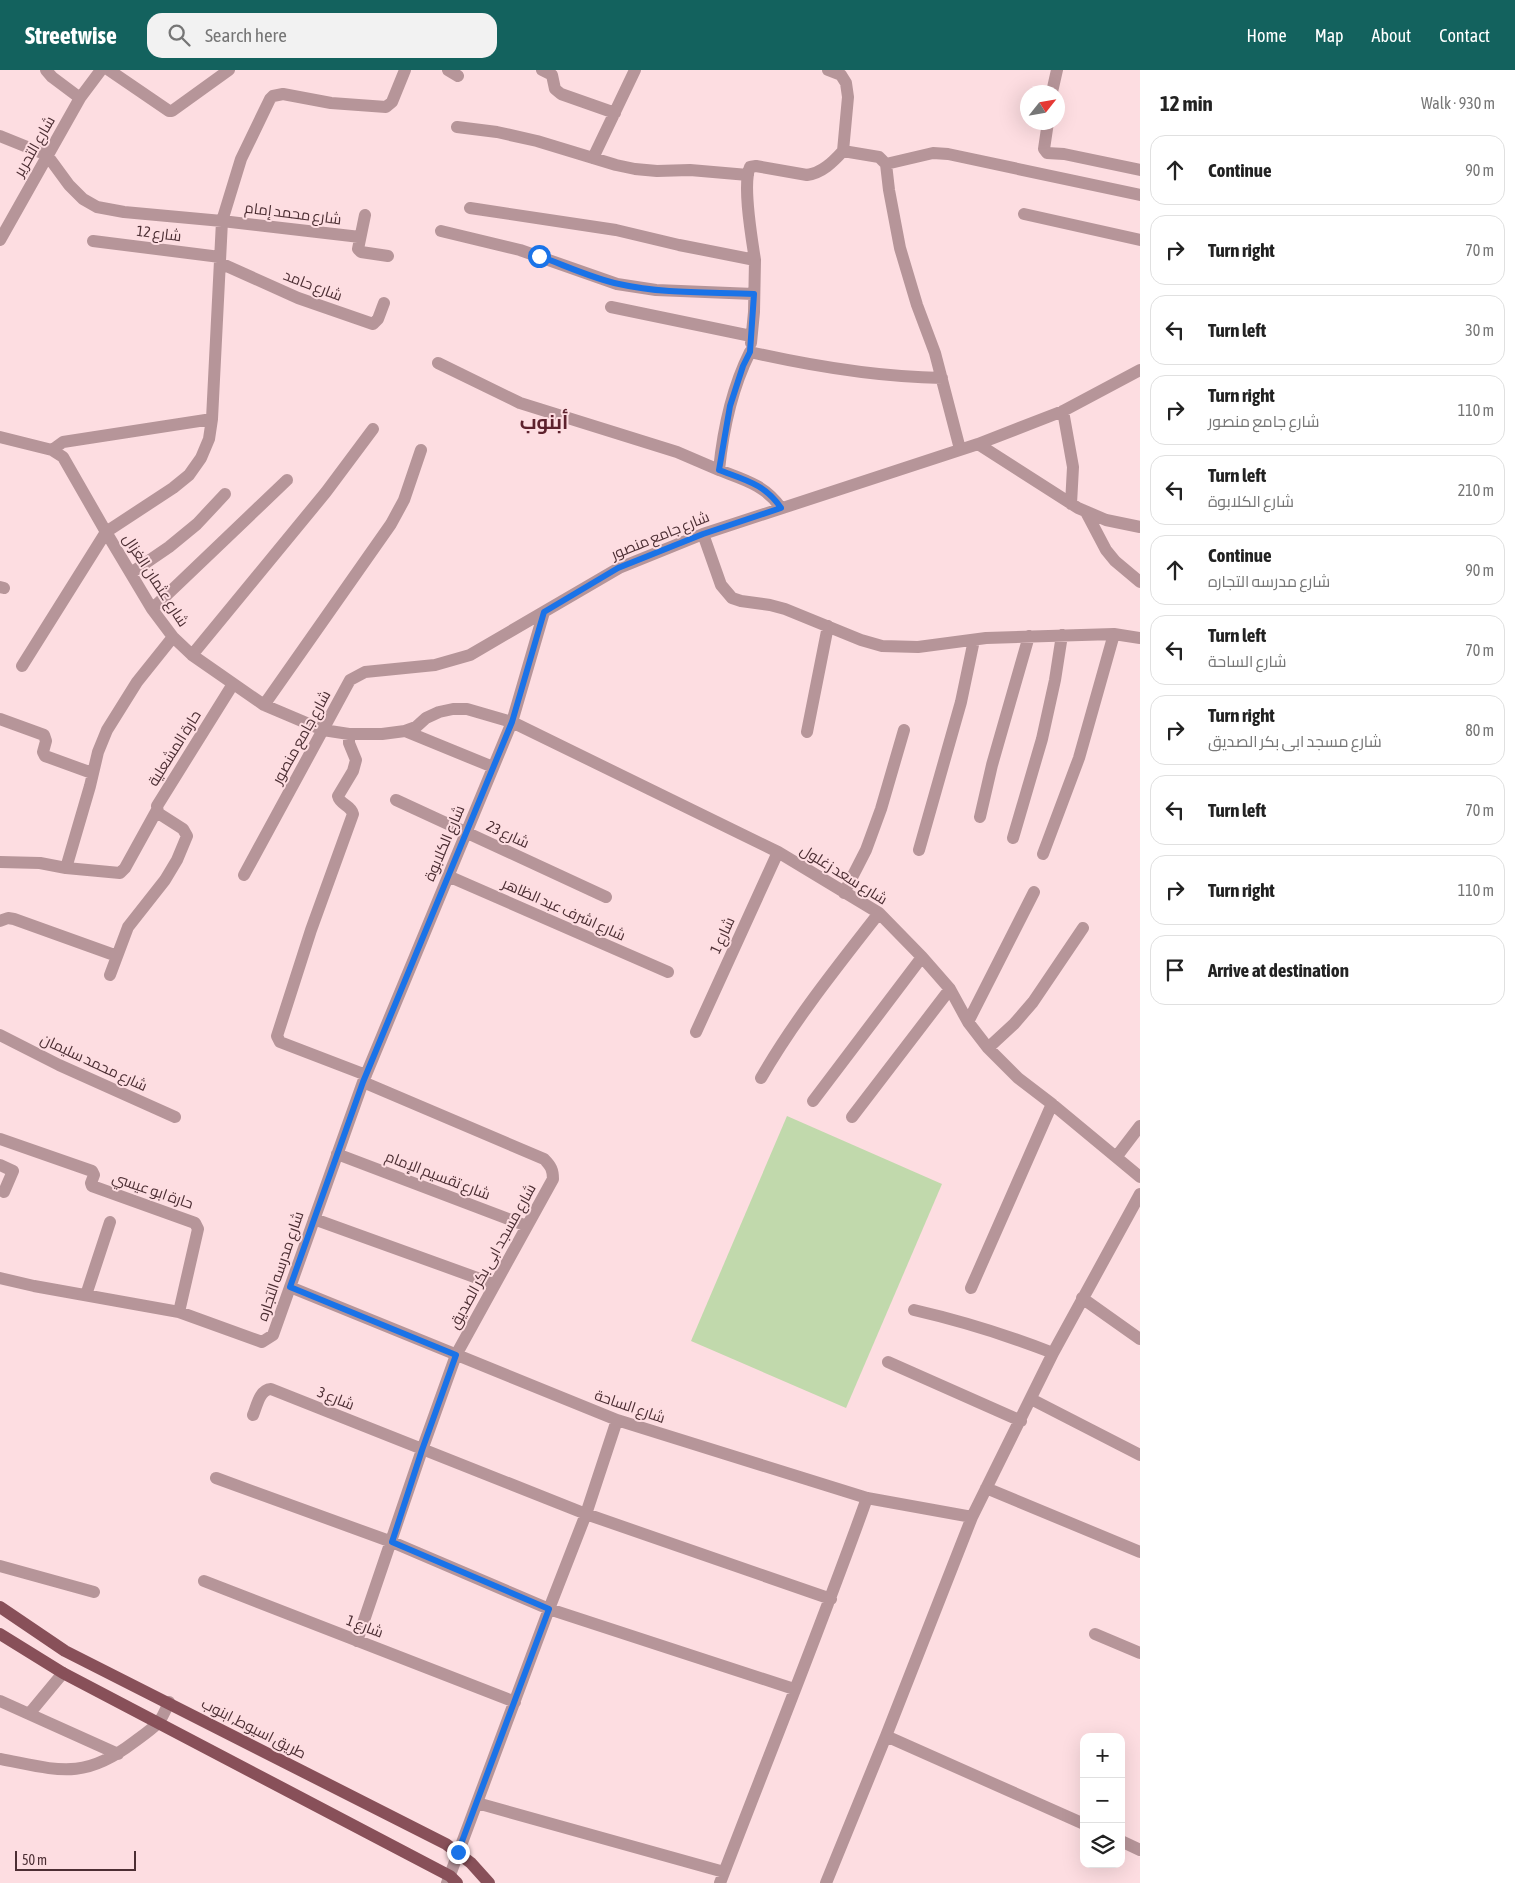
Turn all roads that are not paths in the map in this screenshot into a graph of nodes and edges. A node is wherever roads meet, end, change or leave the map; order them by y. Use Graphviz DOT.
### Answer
graph roads {
  1 [pos="46,70"];
  2 [pos="101,70"];
  3 [pos="109,70"];
  4 [pos="229,70"];
  5 [pos="405,70"];
  6 [pos="542,70"];
  7 [pos="635,70"];
  8 [pos="828,70"];
  9 [pos="1057,70"];
  10 [pos="1054,85"];
  11 [pos="80,98"];
  12 [pos="615,113"];
  13 [pos="457,127"];
  14 [pos="1047,130"];
  15 [pos="0,136"];
  16 [pos="843,151"];
  17 [pos="47,155"];
  18 [pos="593,158"];
  19 [pos="886,164"];
  20 [pos="1140,170"];
  21 [pos="748,175"];
  22 [pos="1140,195"];
  23 [pos="470,208"];
  24 [pos="1024,214"];
  25 [pos="365,215"];
  26 [pos="222,221"];
  27 [pos="441,231"];
  28 [pos="360,237"];
  29 [pos="0,240"];
  30 [pos="1140,240"];
  31 [pos="93,241"];
  32 [pos="388,256"];
  33 [pos="220,260"];
  34 [pos="755,260"];
  35 [pos="754,294"];
  36 [pos="384,303"];
  37 [pos="611,308"];
  38 [pos="752,336"];
  39 [pos="750,352"];
  40 [pos="438,363"];
  41 [pos="1140,370"];
  42 [pos="942,378"];
  43 [pos="1063,411"];
  44 [pos="212,419"];
  45 [pos="373,429"];
  46 [pos="0,437"];
  47 [pos="978,444"];
  48 [pos="960,449"];
  49 [pos="52,450"];
  50 [pos="421,450"];
  51 [pos="719,470"];
  52 [pos="287,480"];
  53 [pos="225,494"];
  54 [pos="1071,504"];
  55 [pos="781,508"];
  56 [pos="1086,512"];
  57 [pos="1140,528"];
  58 [pos="106,532"];
  59 [pos="703,534"];
  60 [pos="131,573"];
  61 [pos="1140,582"];
  62 [pos="152,609"];
  63 [pos="544,612"];
  64 [pos="828,626"];
  65 [pos="1114,634"];
  66 [pos="1029,636"];
  67 [pos="1062,636"];
  68 [pos="173,637"];
  69 [pos="1140,638"];
  70 [pos="974,640"];
  71 [pos="192,655"];
  72 [pos="22,666"];
  73 [pos="233,684"];
  74 [pos="264,705"];
  75 [pos="0,719"];
  76 [pos="512,722"];
  77 [pos="323,730"];
  78 [pos="904,730"];
  79 [pos="405,731"];
  80 [pos="807,732"];
  81 [pos="349,734"];
  82 [pos="494,767"];
  83 [pos="92,773"];
  84 [pos="396,800"];
  85 [pos="157,810"];
  86 [pos="980,817"];
  87 [pos="466,832"];
  88 [pos="1012,838"];
  89 [pos="919,850"];
  90 [pos="778,852"];
  91 [pos="1043,854"];
  92 [pos="0,862"];
  93 [pos="66,868"];
  94 [pos="244,875"];
  95 [pos="448,876"];
  96 [pos="844,892"];
  97 [pos="1034,892"];
  98 [pos="606,897"];
  99 [pos="879,913"];
  100 [pos="0,922"];
  101 [pos="1083,928"];
  102 [pos="117,956"];
  103 [pos="922,957"];
  104 [pos="668,972"];
  105 [pos="110,975"];
  106 [pos="950,989"];
  107 [pos="968,1022"];
  108 [pos="696,1032"];
  109 [pos="0,1036"];
  110 [pos="988,1048"];
  111 [pos="761,1078"];
  112 [pos="364,1079"];
  113 [pos="813,1101"];
  114 [pos="1052,1104"];
  115 [pos="175,1118"];
  116 [pos="852,1118"];
  117 [pos="1140,1126"];
  118 [pos="0,1139"];
  119 [pos="337,1154"];
  120 [pos="1117,1156"];
  121 [pos="0,1165"];
  122 [pos="1140,1177"];
  123 [pos="4,1192"];
  124 [pos="1140,1194"];
  125 [pos="314,1219"];
  126 [pos="110,1222"];
  127 [pos="528,1226"];
  128 [pos="0,1278"];
  129 [pos="494,1284"];
  130 [pos="290,1287"];
  131 [pos="971,1288"];
  132 [pos="86,1295"];
  133 [pos="1082,1298"];
  134 [pos="914,1310"];
  135 [pos="179,1312"];
  136 [pos="1140,1339"];
  137 [pos="1053,1353"];
  138 [pos="456,1355"];
  139 [pos="888,1362"];
  140 [pos="1031,1399"];
  141 [pos="253,1415"];
  142 [pos="617,1420"];
  143 [pos="1021,1421"];
  144 [pos="422,1450"];
  145 [pos="1140,1455"];
  146 [pos="216,1478"];
  147 [pos="986,1488"];
  148 [pos="867,1498"];
  149 [pos="586,1514"];
  150 [pos="972,1517"];
  151 [pos="392,1542"];
  152 [pos="1140,1552"];
  153 [pos="0,1566"];
  154 [pos="204,1581"];
  155 [pos="94,1592"];
  156 [pos="831,1599"];
  157 [pos="0,1607"];
  158 [pos="549,1609"];
  159 [pos="0,1634"];
  160 [pos="1095,1634"];
  161 [pos="357,1641"];
  162 [pos="1140,1653"];
  163 [pos="63,1673"];
  164 [pos="794,1689"];
  165 [pos="0,1701"];
  166 [pos="169,1702"];
  167 [pos="515,1702"];
  168 [pos="29,1714"];
  169 [pos="159,1722"];
  170 [pos="886,1736"];
  171 [pos="118,1754"];
  172 [pos="0,1759"];
  173 [pos="477,1803"];
  174 [pos="1082,1823"];
  175 [pos="1125,1843"];
  176 [pos="1140,1850"];
  177 [pos="458,1852"];
  178 [pos="722,1878"];
  179 [pos="451,1881"];
  180 [pos="489,1883"];
  181 [pos="826,1883"];
  1 -- 11 [label="street"];
  2 -- 11 [label="street, شارع التحرير"];
  3 -- 4 [label="street"];
  5 -- 26 [label="street"];
  6 -- 12 [label="street"];
  7 -- 12 [label="street"];
  8 -- 16 [label="street"];
  9 -- 10 [label="street"];
  11 -- 17 [label="street, شارع التحرير"];
  12 -- 18 [label="street"];
  13 -- 18 [label="street"];
  14 -- 20 [label="street"];
  15 -- 17 [label="street"];
  16 -- 19 [label="street"];
  16 -- 21 [label="street"];
  17 -- 26 [label="street, شارع محمد إمام"];
  17 -- 29 [label="street, شارع التحرير"];
  18 -- 21 [label="street"];
  19 -- 22 [label="street"];
  19 -- 42 [label="street"];
  21 -- 34 [label="street"];
  23 -- 34 [label="street"];
  24 -- 30 [label="street"];
  25 -- 28 [label="street, شارع محمد إمام"];
  26 -- 28 [label="street, شارع محمد إمام"];
  26 -- 33 [label="street"];
  27 -- 35 [label="street"];
  28 -- 32 [label="street, شارع محمد إمام"];
  31 -- 33 [label="street, شارع 12"];
  33 -- 36 [label="street, شارع حامد"];
  33 -- 44 [label="street"];
  34 -- 35 [label="street"];
  35 -- 38 [label="street"];
  37 -- 38 [label="street"];
  38 -- 39 [label="street"];
  39 -- 42 [label="street"];
  39 -- 51 [label="street"];
  40 -- 51 [label="street"];
  41 -- 43 [label="street, شارع جامع منصور"];
  42 -- 48 [label="street"];
  43 -- 47 [label="street, شارع جامع منصور"];
  43 -- 54 [label="street"];
  44 -- 49 [label="street"];
  44 -- 58 [label="street"];
  45 -- 71 [label="street"];
  46 -- 49 [label="street, شارع عثمان الغزال"];
  47 -- 48 [label="street, شارع جامع منصور"];
  47 -- 54 [label="street"];
  48 -- 55 [label="street, شارع جامع منصور"];
  49 -- 58 [label="street, شارع عثمان الغزال"];
  50 -- 74 [label="street"];
  51 -- 55 [label="street"];
  52 -- 62 [label="street"];
  53 -- 60 [label="street"];
  54 -- 56 [label="street"];
  55 -- 59 [label="street, شارع جامع منصور"];
  56 -- 57 [label="street"];
  56 -- 61 [label="street"];
  58 -- 60 [label="street, شارع عثمان الغزال"];
  58 -- 72 [label="street"];
  59 -- 63 [label="street, شارع جامع منصور"];
  59 -- 64 [label="street"];
  60 -- 62 [label="street, شارع عثمان الغزال"];
  62 -- 68 [label="street, شارع عثمان الغزال"];
  63 -- 76 [label="street, شارع الكلابوة"];
  63 -- 77 [label="street, شارع جامع منصور"];
  64 -- 70 [label="street"];
  64 -- 80 [label="street"];
  65 -- 67 [label="street"];
  65 -- 69 [label="street"];
  65 -- 91 [label="street"];
  66 -- 67 [label="street"];
  66 -- 70 [label="street"];
  66 -- 86 [label="street"];
  67 -- 88 [label="street"];
  68 -- 71 [label="street, شارع عثمان الغزال"];
  68 -- 83 [label="street"];
  70 -- 89 [label="street"];
  71 -- 73 [label="street, شارع عثمان الغزال"];
  73 -- 74 [label="street, شارع عثمان الغزال"];
  73 -- 85 [label="street, حارة المشعلية"];
  74 -- 77 [label="street, شارع عثمان الغزال"];
  75 -- 83 [label="street"];
  76 -- 79 [label="street, شارع عثمان الغزال"];
  76 -- 82 [label="street, شارع الكلابوة"];
  76 -- 90 [label="street, شارع سعد زغلول"];
  77 -- 81 [label="street, شارع عثمان الغزال"];
  77 -- 94 [label="street, شارع جامع منصور"];
  78 -- 96 [label="street"];
  79 -- 81 [label="street, شارع عثمان الغزال"];
  79 -- 82 [label="street"];
  81 -- 112 [label="street"];
  82 -- 87 [label="street, شارع الكلابوة"];
  83 -- 93 [label="street"];
  84 -- 87 [label="street, شارع 23"];
  85 -- 93 [label="street"];
  85 -- 102 [label="street, حارة المشعلية"];
  87 -- 95 [label="street, شارع الكلابوة"];
  87 -- 98 [label="street, شارع 23"];
  90 -- 96 [label="street, شارع سعد زغلول"];
  90 -- 108 [label="street, شارع 1"];
  92 -- 93 [label="street"];
  95 -- 104 [label="street, شارع اشرف عبد الظاهر"];
  95 -- 112 [label="street, شارع الكلابوة"];
  96 -- 99 [label="street, شارع سعد زغلول"];
  97 -- 107 [label="street"];
  99 -- 103 [label="street, شارع سعد زغلول"];
  99 -- 111 [label="street"];
  100 -- 102 [label="street"];
  101 -- 110 [label="street"];
  102 -- 105 [label="street, حارة المشعلية"];
  103 -- 106 [label="street, شارع سعد زغلول"];
  103 -- 113 [label="street"];
  106 -- 107 [label="street, شارع سعد زغلول"];
  106 -- 116 [label="street"];
  107 -- 110 [label="street, شارع سعد زغلول"];
  109 -- 115 [label="street, شارع محمد سليمان"];
  110 -- 114 [label="street, شارع سعد زغلول"];
  112 -- 119 [label="street, شارع مدرسه التجاره"];
  112 -- 127 [label="street, شارع مسجد ابى بكر الصديق"];
  114 -- 120 [label="street, شارع سعد زغلول"];
  114 -- 131 [label="street"];
  117 -- 120 [label="street"];
  118 -- 135 [label="street, حارة ابو عيسي"];
  119 -- 125 [label="street, شارع مدرسه التجاره"];
  119 -- 127 [label="street, شارع تقسيم الإمام"];
  120 -- 122 [label="street, شارع سعد زغلول"];
  121 -- 123 [label="street"];
  124 -- 133 [label="street"];
  125 -- 129 [label="street"];
  125 -- 130 [label="street, شارع مدرسه التجاره"];
  126 -- 132 [label="street"];
  127 -- 129 [label="street, شارع مسجد ابى بكر الصديق"];
  128 -- 132 [label="street, شارع مدرسه التجاره"];
  129 -- 138 [label="street, شارع مسجد ابى بكر الصديق"];
  130 -- 135 [label="street, شارع مدرسه التجاره"];
  130 -- 138 [label="street, شارع الساحة"];
  132 -- 135 [label="street, شارع مدرسه التجاره"];
  133 -- 136 [label="street"];
  133 -- 137 [label="street"];
  134 -- 137 [label="street"];
  137 -- 140 [label="street"];
  138 -- 142 [label="street, شارع الساحة"];
  138 -- 144 [label="street, شارع مسجد ابى بكر الصديق"];
  139 -- 143 [label="street"];
  140 -- 143 [label="street"];
  140 -- 145 [label="street"];
  141 -- 144 [label="street, شارع 3"];
  142 -- 148 [label="street, شارع الساحة"];
  142 -- 149 [label="street"];
  143 -- 147 [label="street"];
  144 -- 149 [label="street, شارع 3"];
  144 -- 151 [label="street, شارع مسجد ابى بكر الصديق"];
  146 -- 151 [label="street"];
  147 -- 150 [label="street"];
  147 -- 152 [label="street"];
  148 -- 150 [label="street, شارع الساحة"];
  148 -- 156 [label="street"];
  149 -- 156 [label="street, شارع 3"];
  149 -- 158 [label="street"];
  150 -- 170 [label="street"];
  151 -- 158 [label="street"];
  151 -- 161 [label="street, شارع مسجد ابى بكر الصديق"];
  153 -- 155 [label="street"];
  154 -- 161 [label="street, شارع 1"];
  156 -- 164 [label="street"];
  157 -- 166 [label="main road, طريق اسيوط, ابنوب"];
  158 -- 164 [label="street"];
  158 -- 167 [label="street"];
  159 -- 163 [label="main road"];
  160 -- 162 [label="street"];
  161 -- 167 [label="street, شارع 1"];
  163 -- 168 [label="street"];
  163 -- 169 [label="main road"];
  164 -- 178 [label="street"];
  165 -- 168 [label="street"];
  166 -- 169 [label="street"];
  166 -- 177 [label="main road, طريق اسيوط, ابنوب"];
  167 -- 173 [label="street"];
  168 -- 171 [label="street"];
  169 -- 171 [label="street"];
  169 -- 179 [label="main road"];
  170 -- 174 [label="street"];
  170 -- 181 [label="street"];
  171 -- 172 [label="street"];
  173 -- 177 [label="street"];
  173 -- 178 [label="street"];
  175 -- 176 [label="street"];
  177 -- 179 [label="street"];
  177 -- 180 [label="main road, طريق اسيوط, ابنوب"];
}
